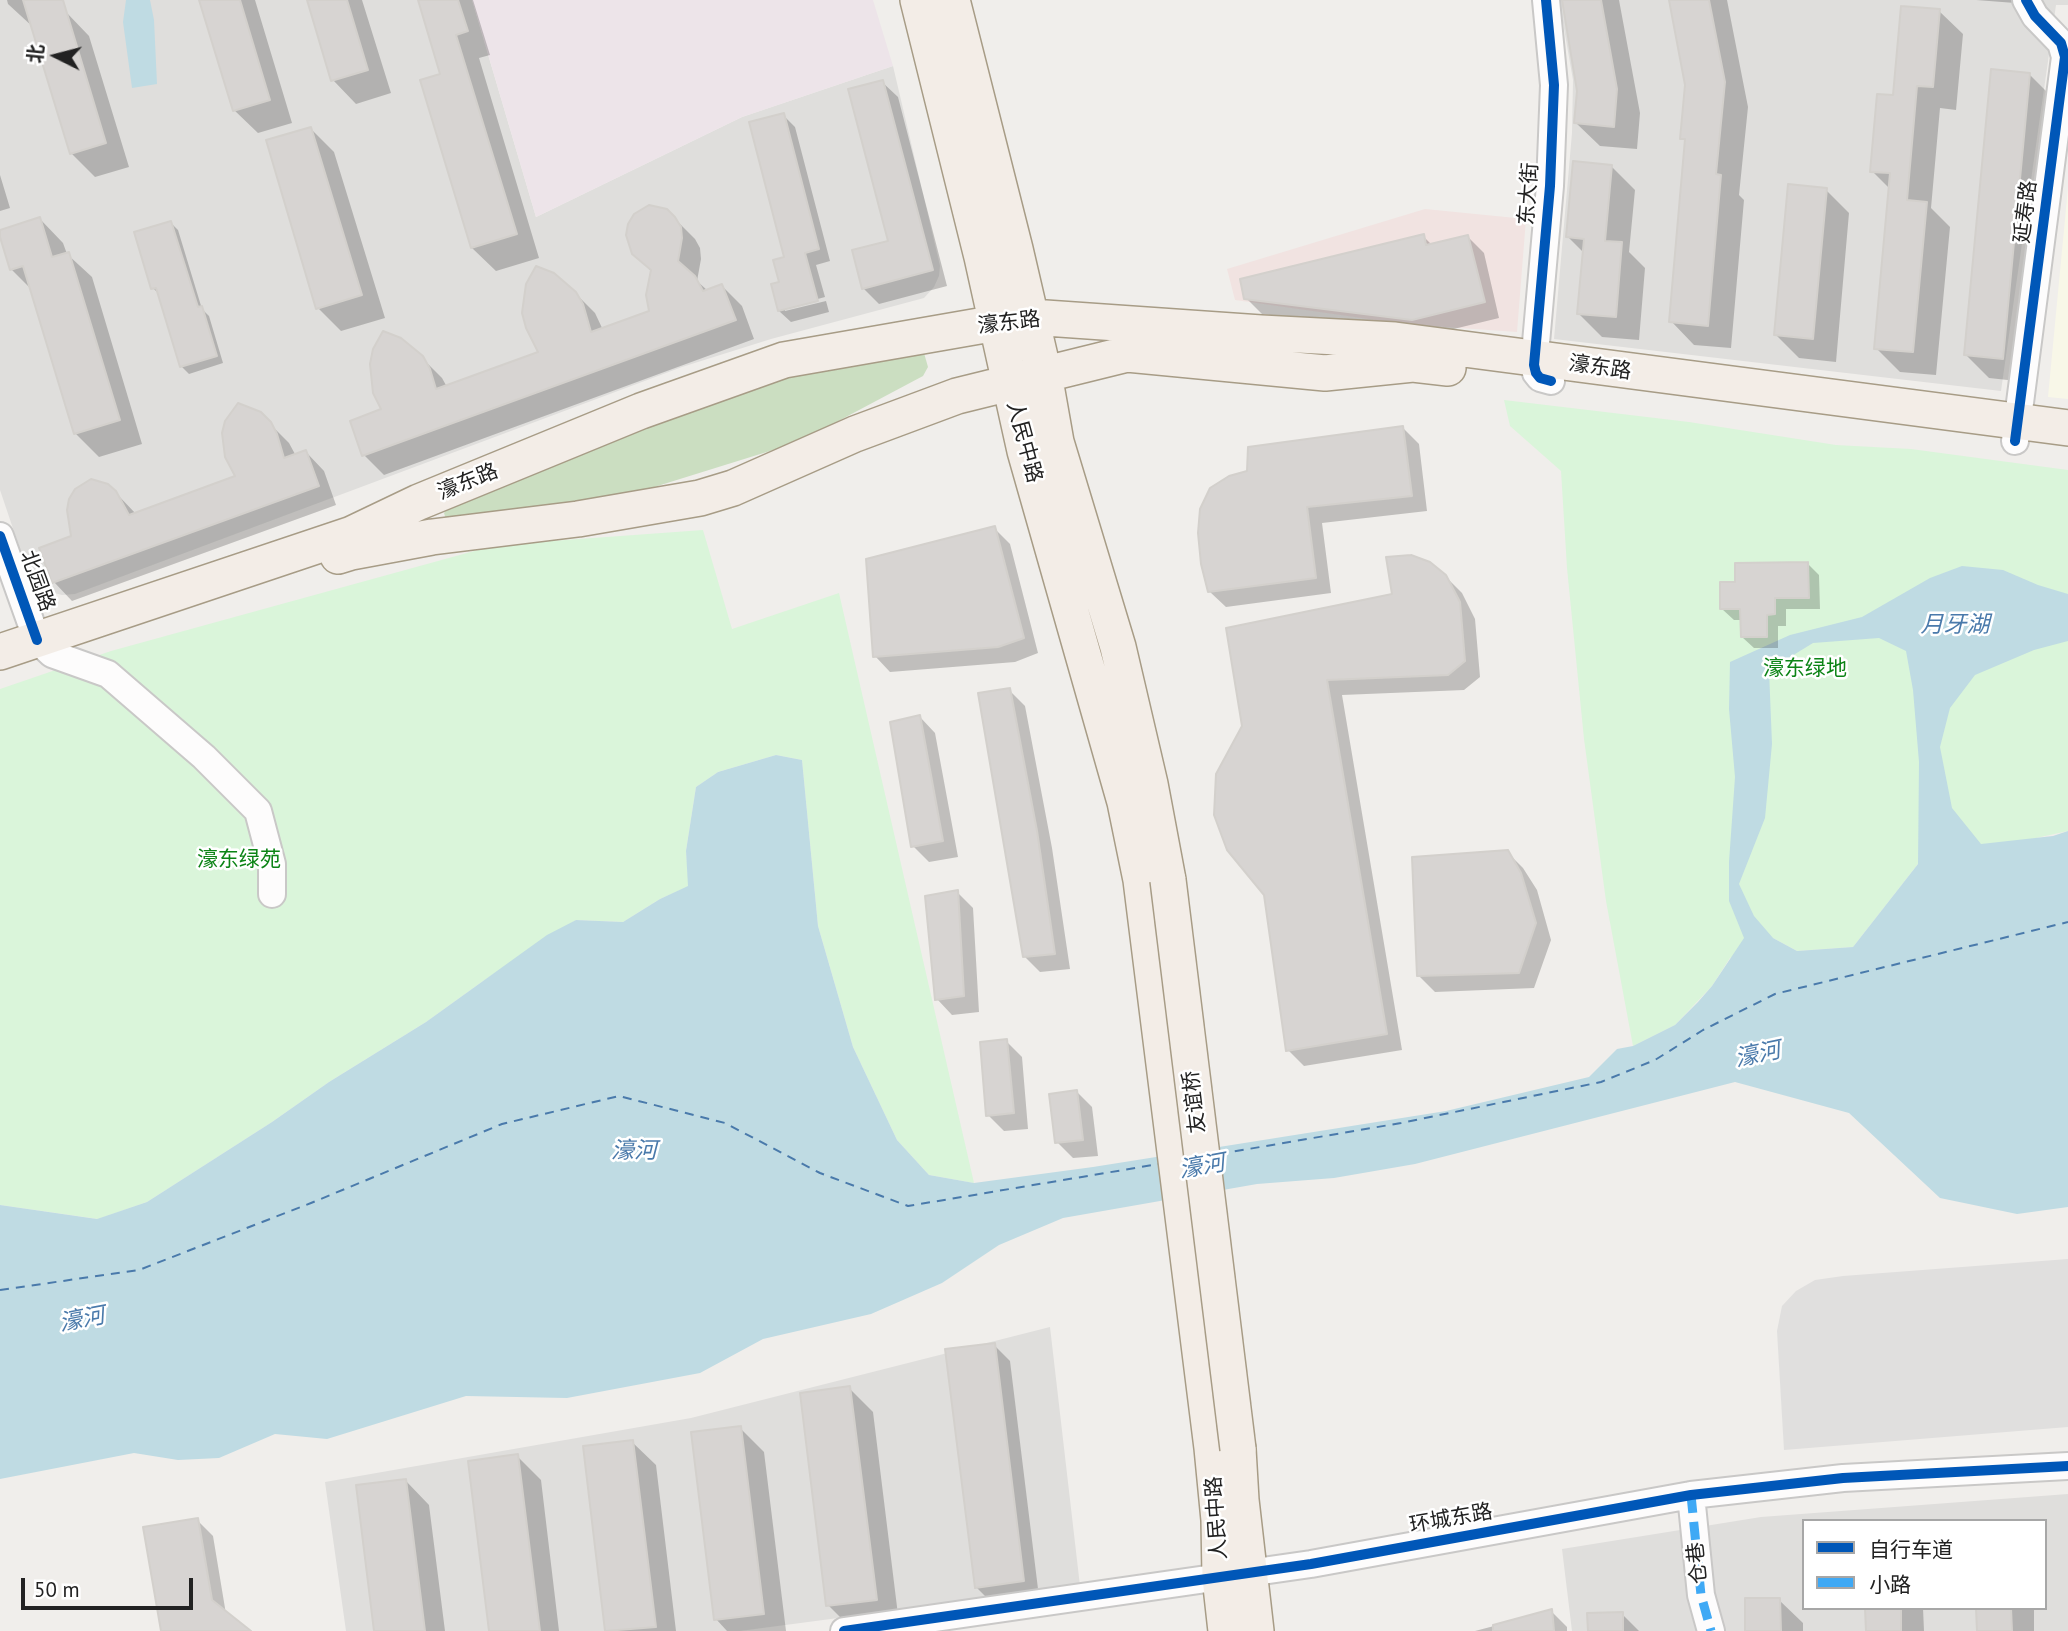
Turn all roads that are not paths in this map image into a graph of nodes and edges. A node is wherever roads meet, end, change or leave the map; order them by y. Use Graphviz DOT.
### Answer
graph roads {
  1 [pos="918,0"];
  2 [pos="1546,0"];
  3 [pos="2026,0"];
  4 [pos="956,1"];
  5 [pos="2065,40"];
  6 [pos="1031,317"];
  7 [pos="997,322"];
  8 [pos="1543,369"];
  9 [pos="1044,374"];
  10 [pos="1008,382"];
  11 [pos="2068,428"];
  12 [pos="2017,432"];
  13 [pos="2068,447"];
  14 [pos="0,536"];
  15 [pos="44,647"];
  16 [pos="0,652"];
  17 [pos="0,671"];
  18 [pos="1155,880"];
  19 [pos="272,894"];
  20 [pos="1225,1448"];
  21 [pos="2068,1466"];
  22 [pos="1691,1495"];
  23 [pos="1235,1575"];
  24 [pos="844,1631"];
  25 [pos="1226,1631"];
  26 [pos="1256,1631"];
  27 [pos="1711,1631"];
  1 -- 7 [label="main road, 人民中路"];
  2 -- 8 [label="street, 东大街"];
  3 -- 5 [label="street, 延寿路"];
  4 -- 6 [label="main road, 人民中路"];
  5 -- 12 [label="street, 延寿路"];
  6 -- 7 [label="main road, 濠东路"];
  6 -- 8 [label="main road, 濠东路"];
  6 -- 9 [label="main road, 人民中路"];
  7 -- 10 [label="main road, 人民中路"];
  7 -- 15 [label="main road, 濠东路"];
  8 -- 9 [label="main road, 濠东路"];
  8 -- 12 [label="main road, 濠东路"];
  9 -- 10 [label="main road, 濠东路"];
  9 -- 18 [label="main road, 人民中路"];
  10 -- 15 [label="main road, 濠东路"];
  10 -- 18 [label="main road, 人民中路"];
  11 -- 12 [label="main road, 濠东路"];
  12 -- 13 [label="main road, 濠东路"];
  14 -- 15 [label="street, 北园路"];
  15 -- 16 [label="main road, 濠东路"];
  15 -- 17 [label="main road, 濠东路"];
  15 -- 19 [label="street"];
  18 -- 20 [label="main road, 友谊桥, bridge"];
  20 -- 23 [label="main road, 人民中路"];
  21 -- 22 [label="street, 环城东路"];
  22 -- 23 [label="street, 环城东路"];
  22 -- 27 [label="street, 仓巷"];
  23 -- 24 [label="street, 环城东路"];
  23 -- 25 [label="main road, 人民中路"];
  23 -- 26 [label="main road, 人民中路"];
}
